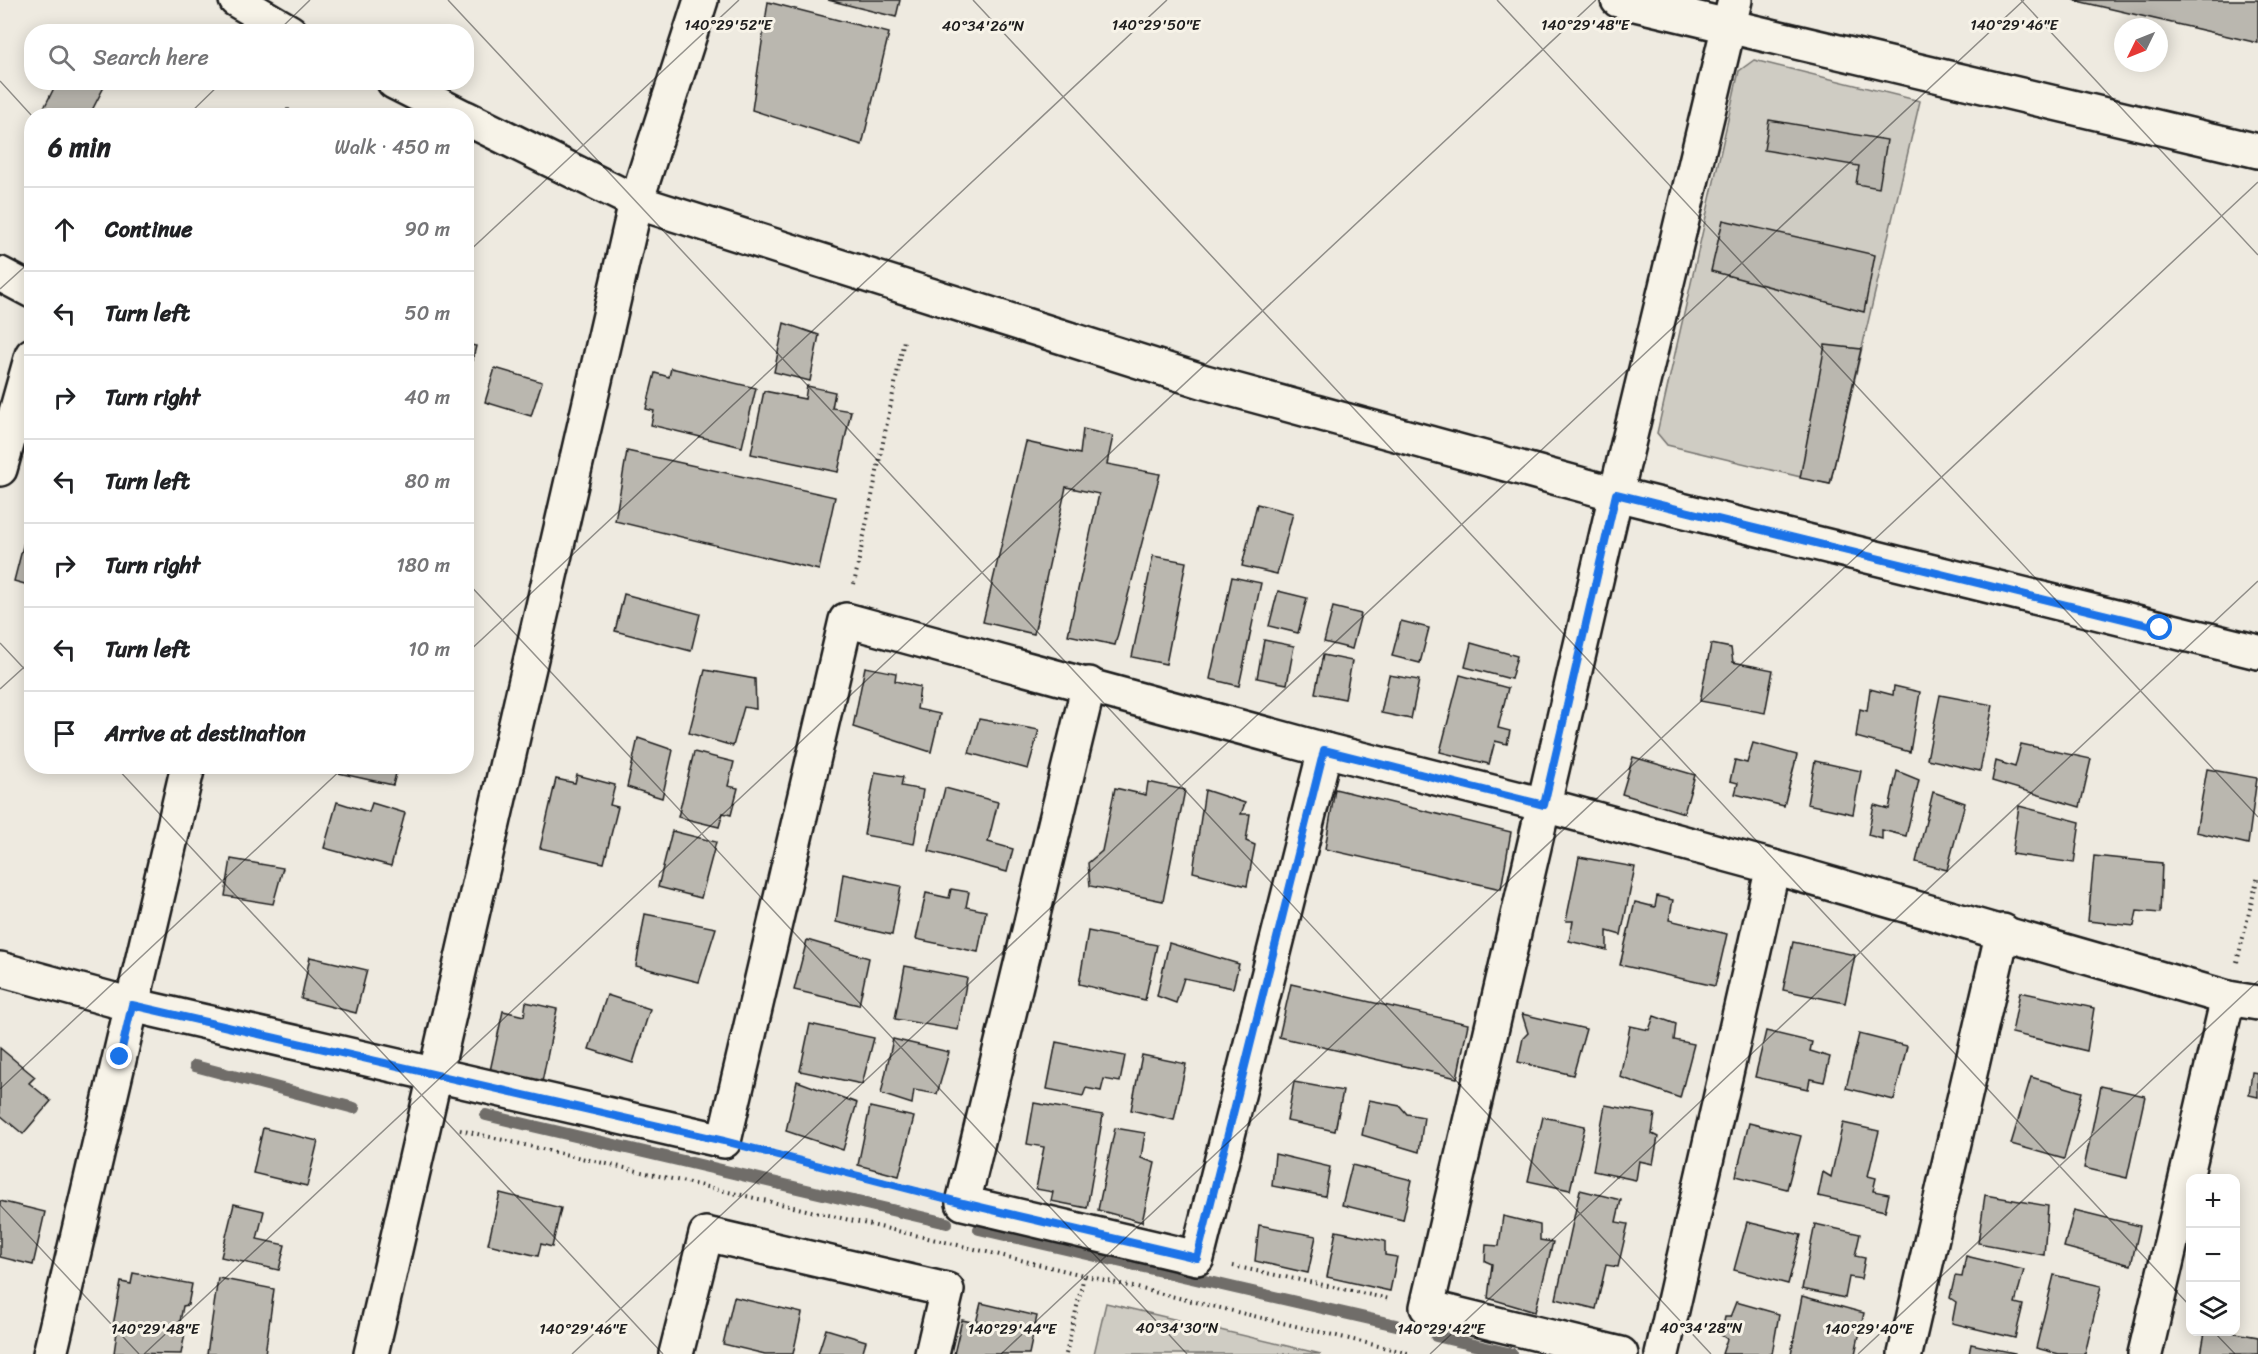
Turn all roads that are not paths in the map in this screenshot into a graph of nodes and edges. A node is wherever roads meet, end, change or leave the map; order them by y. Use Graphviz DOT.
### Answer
graph roads {
  1 [pos="236,0"];
  2 [pos="702,0"];
  3 [pos="1618,0"];
  4 [pos="1732,13"];
  5 [pos="276,24"];
  6 [pos="410,90"];
  7 [pos="445,108"];
  8 [pos="474,122"];
  9 [pos="2258,151"];
  10 [pos="636,202"];
  11 [pos="0,274"];
  12 [pos="24,287"];
  13 [pos="24,384"];
  14 [pos="0,469"];
  15 [pos="1616,494"];
  16 [pos="2258,652"];
  17 [pos="1089,684"];
  18 [pos="1324,750"];
  19 [pos="186,774"];
  20 [pos="1544,805"];
  21 [pos="1773,867"];
  22 [pos="2003,931"];
  23 [pos="0,969"];
  24 [pos="2243,1001"];
  25 [pos="132,1005"];
  26 [pos="436,1075"];
  27 [pos="50,1354"];
  28 [pos="371,1354"];
  29 [pos="676,1354"];
  30 [pos="932,1354"];
  31 [pos="1621,1354"];
  32 [pos="1662,1354"];
  33 [pos="1905,1354"];
  34 [pos="2145,1354"];
  1 -- 5 [label="street"];
  2 -- 10 [label="street"];
  3 -- 4 [label="street"];
  4 -- 9 [label="street"];
  4 -- 15 [label="street"];
  6 -- 7 [label="street"];
  8 -- 10 [label="street"];
  10 -- 15 [label="street"];
  10 -- 26 [label="street"];
  11 -- 12 [label="street"];
  13 -- 14 [label="street"];
  15 -- 16 [label="street"];
  15 -- 20 [label="street"];
  17 -- 18 [label="street"];
  17 -- 18 [label="street"];
  17 -- 26 [label="street"];
  18 -- 20 [label="street"];
  19 -- 25 [label="street"];
  20 -- 21 [label="street"];
  20 -- 31 [label="street"];
  21 -- 22 [label="street"];
  21 -- 32 [label="street"];
  22 -- 24 [label="street"];
  22 -- 33 [label="street"];
  23 -- 25 [label="street"];
  24 -- 34 [label="street"];
  25 -- 26 [label="street"];
  25 -- 27 [label="street"];
  26 -- 28 [label="street"];
  29 -- 30 [label="street"];
}
